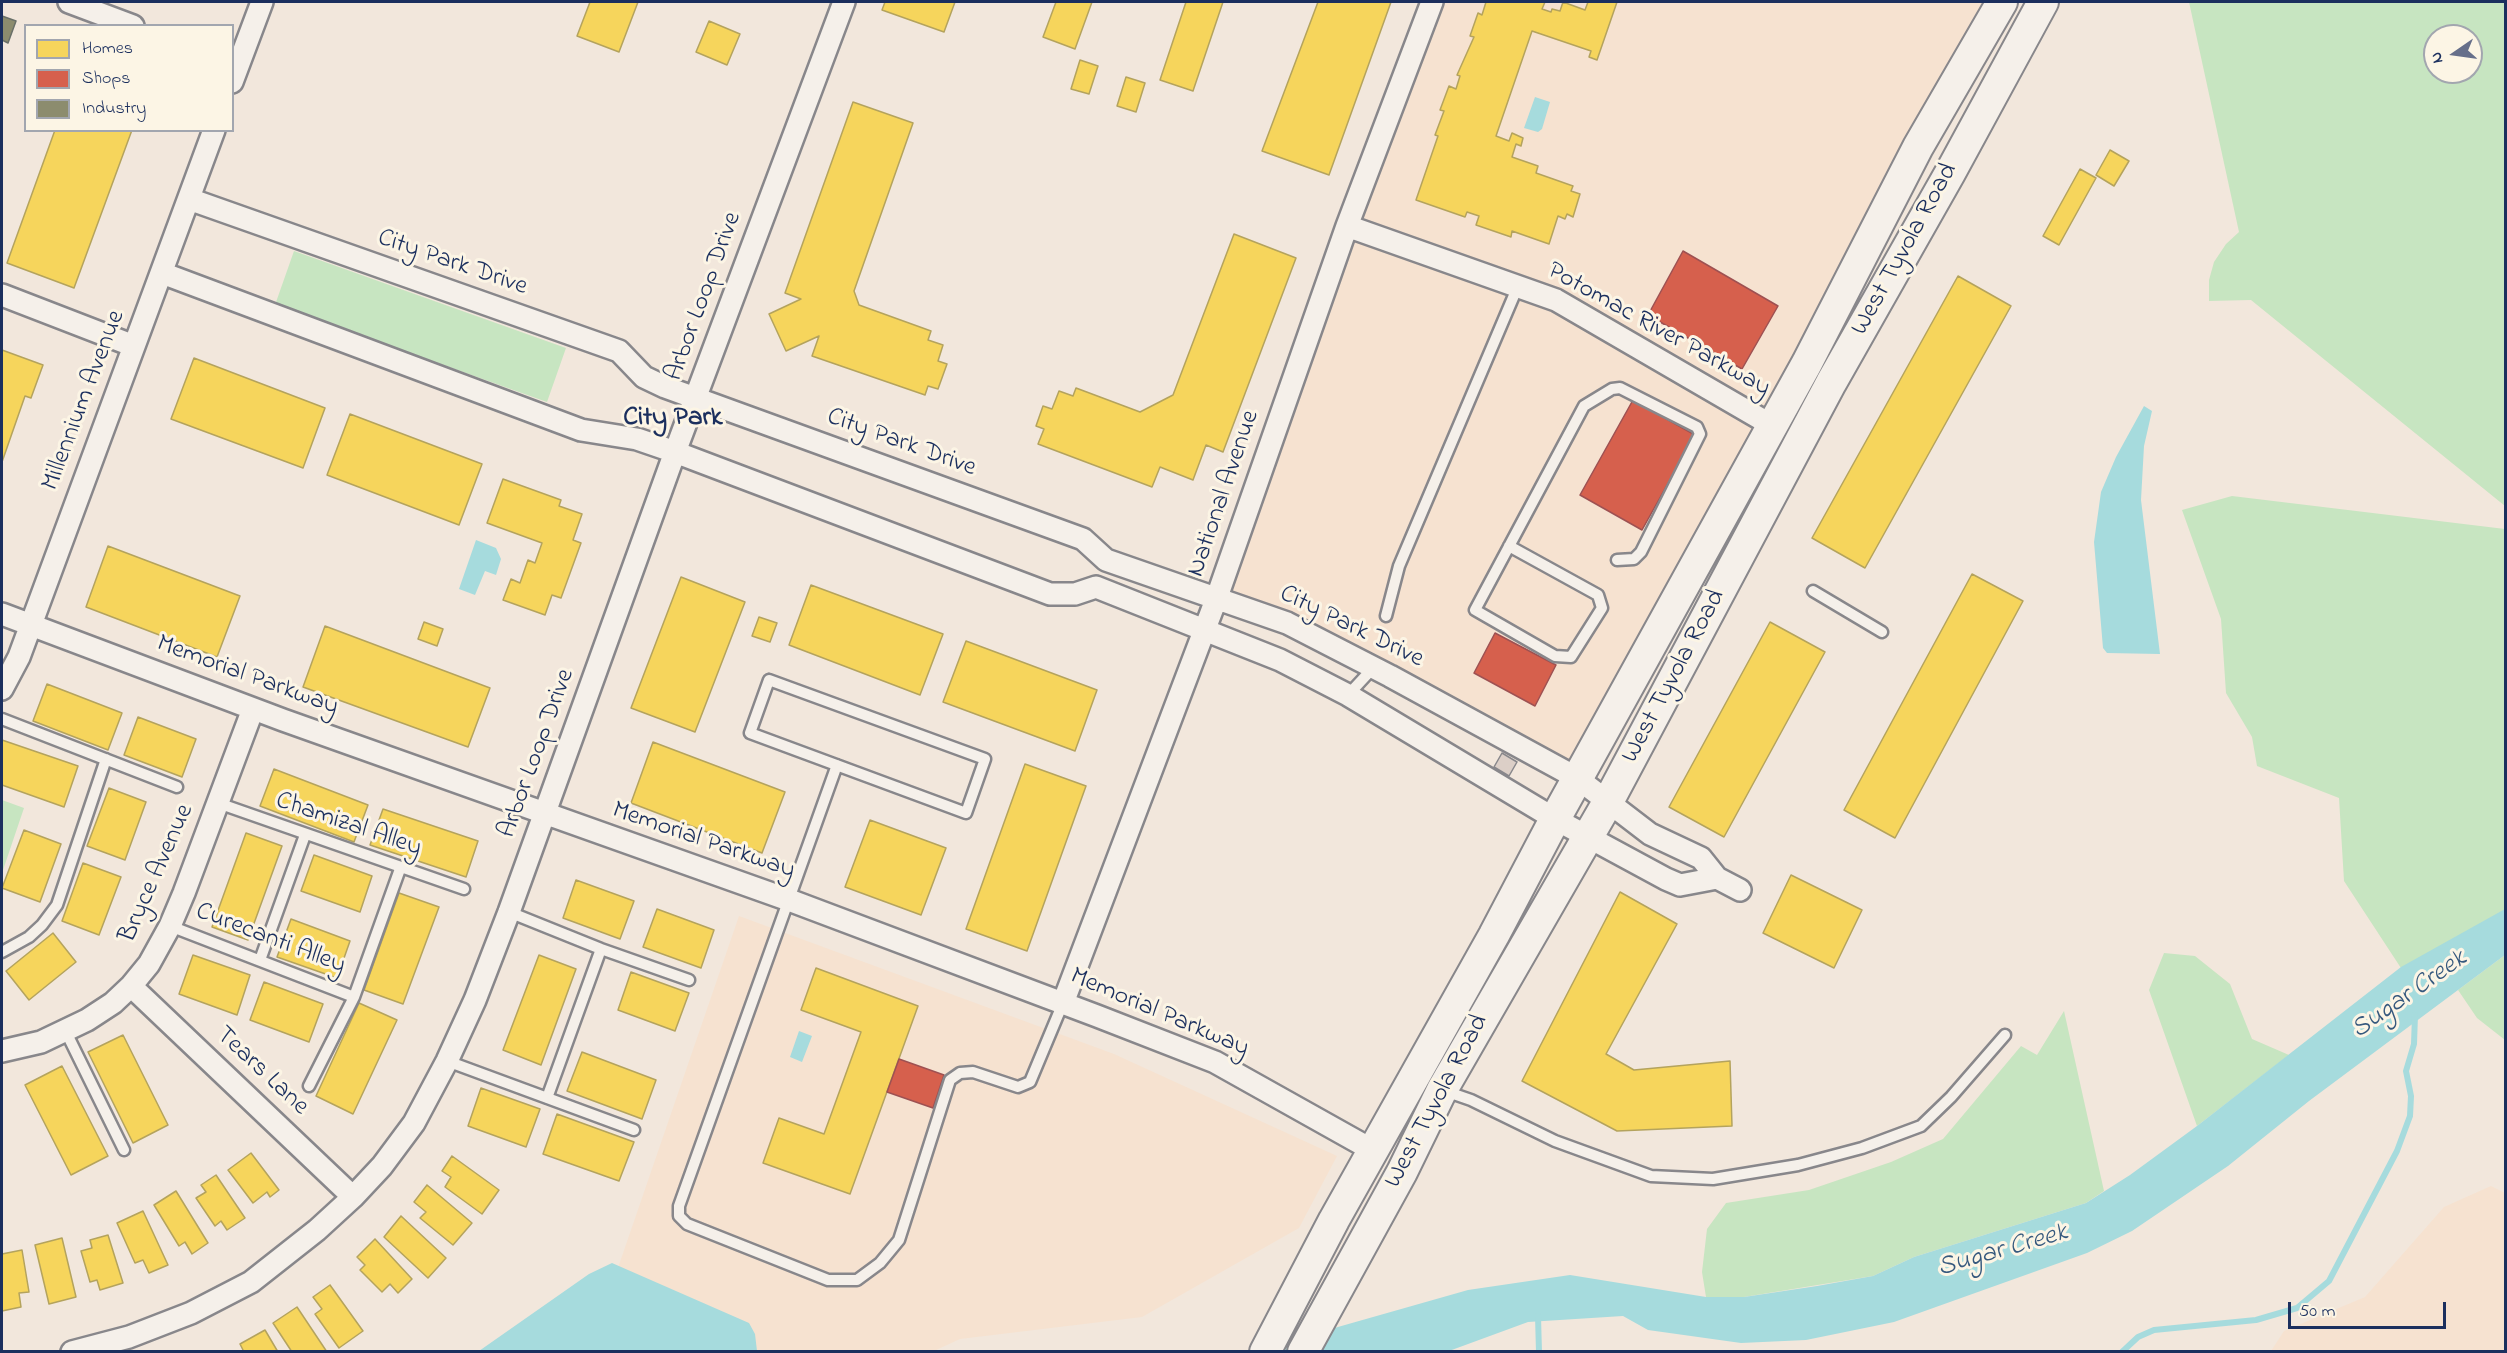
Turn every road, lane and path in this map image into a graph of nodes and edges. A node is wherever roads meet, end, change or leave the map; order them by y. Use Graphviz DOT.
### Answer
graph roads {
  1 [pos="69,2"];
  2 [pos="262,2"];
  3 [pos="844,2"];
  4 [pos="1432,2"];
  5 [pos="2002,2"];
  6 [pos="2043,2"];
  7 [pos="128,24"];
  8 [pos="235,70"];
  9 [pos="213,132"];
  10 [pos="189,199"];
  11 [pos="1347,226"];
  12 [pos="162,273"];
  13 [pos="1518,286"];
  14 [pos="2,295"];
  15 [pos="134,346"];
  16 [pos="696,398"];
  17 [pos="1773,426"];
  18 [pos="675,452"];
  19 [pos="1509,546"];
  20 [pos="1617,560"];
  21 [pos="1813,591"];
  22 [pos="1217,597"];
  23 [pos="2,614"];
  24 [pos="1386,616"];
  25 [pos="30,624"];
  26 [pos="1204,630"];
  27 [pos="1882,632"];
  28 [pos="1374,667"];
  29 [pos="2,689"];
  30 [pos="1348,695"];
  31 [pos="253,708"];
  32 [pos="2,719"];
  33 [pos="106,759"];
  34 [pos="837,765"];
  35 [pos="1577,778"];
  36 [pos="177,787"];
  37 [pos="1608,802"];
  38 [pos="218,803"];
  39 [pos="544,814"];
  40 [pos="1555,819"];
  41 [pos="305,835"];
  42 [pos="1588,835"];
  43 [pos="400,869"];
  44 [pos="1717,878"];
  45 [pos="464,889"];
  46 [pos="1740,890"];
  47 [pos="789,900"];
  48 [pos="509,912"];
  49 [pos="170,926"];
  50 [pos="601,949"];
  51 [pos="2,952"];
  52 [pos="260,960"];
  53 [pos="688,980"];
  54 [pos="131,986"];
  55 [pos="354,997"];
  56 [pos="1063,1003"];
  57 [pos="66,1032"];
  58 [pos="2005,1035"];
  59 [pos="2,1051"];
  60 [pos="447,1061"];
  61 [pos="309,1086"];
  62 [pos="1442,1090"];
  63 [pos="547,1098"];
  64 [pos="634,1130"];
  65 [pos="124,1150"];
  66 [pos="1374,1151"];
  67 [pos="352,1197"];
  68 [pos="72,1352"];
  69 [pos="1265,1352"];
  70 [pos="1303,1352"];
  1 -- 7 [label="street"];
  2 -- 8 [label="street"];
  3 -- 16 [label="street, Arbor Loop Drive"];
  4 -- 11 [label="street, National Avenue"];
  5 -- 17 [label="main road, West Tyvola Road"];
  6 -- 37 [label="main road, West Tyvola Road"];
  9 -- 10 [label="street, Millennium Avenue"];
  10 -- 12 [label="street, Millennium Avenue"];
  10 -- 16 [label="street, City Park Drive"];
  11 -- 13 [label="street, Potomac River Parkway"];
  11 -- 22 [label="street, National Avenue"];
  12 -- 15 [label="street, Millennium Avenue"];
  12 -- 18 [label="street"];
  13 -- 17 [label="street, Potomac River Parkway"];
  13 -- 24 [label="lane"];
  14 -- 15 [label="street"];
  15 -- 25 [label="street, Millennium Avenue"];
  16 -- 18 [label="street, Arbor Loop Drive"];
  16 -- 22 [label="street, City Park Drive"];
  17 -- 35 [label="main road, West Tyvola Road"];
  18 -- 26 [label="street"];
  18 -- 39 [label="street, Arbor Loop Drive"];
  19 -- 19 [label="lane"];
  19 -- 20 [label="lane"];
  21 -- 27 [label="lane"];
  22 -- 26 [label="street, National Avenue"];
  22 -- 28 [label="street, City Park Drive"];
  23 -- 25 [label="street, Memorial Parkway"];
  25 -- 29 [label="street, Millennium Avenue"];
  25 -- 31 [label="street, Memorial Parkway"];
  26 -- 30 [label="street"];
  26 -- 56 [label="street, National Avenue"];
  28 -- 30 [label="lane"];
  28 -- 35 [label="street, City Park Drive"];
  30 -- 40 [label="street"];
  31 -- 38 [label="street, Bryce Avenue"];
  31 -- 39 [label="street, Memorial Parkway"];
  32 -- 33 [label="lane"];
  33 -- 36 [label="lane"];
  33 -- 51 [label="lane"];
  34 -- 34 [label="lane"];
  34 -- 47 [label="lane"];
  35 -- 37 [label="street, City Park Drive"];
  35 -- 40 [label="main road, West Tyvola Road"];
  37 -- 42 [label="main road, West Tyvola Road"];
  37 -- 44 [label="street, City Park Drive"];
  38 -- 41 [label="lane, Chamizal Alley"];
  38 -- 49 [label="street, Bryce Avenue"];
  39 -- 47 [label="street, Memorial Parkway"];
  39 -- 48 [label="street, Arbor Loop Drive"];
  40 -- 42 [label="street"];
  40 -- 66 [label="main road, West Tyvola Road"];
  41 -- 43 [label="lane, Chamizal Alley"];
  41 -- 52 [label="lane"];
  42 -- 44 [label="street"];
  42 -- 62 [label="main road, West Tyvola Road"];
  43 -- 45 [label="lane, Chamizal Alley"];
  43 -- 55 [label="lane"];
  44 -- 46 [label="street"];
  47 -- 56 [label="street, Memorial Parkway"];
  47 -- 56 [label="lane"];
  48 -- 50 [label="lane"];
  48 -- 60 [label="street, Arbor Loop Drive"];
  49 -- 52 [label="lane, Curecanti Alley"];
  49 -- 54 [label="street, Bryce Avenue"];
  50 -- 53 [label="lane"];
  50 -- 63 [label="lane"];
  52 -- 55 [label="lane, Curecanti Alley"];
  54 -- 57 [label="street, Bryce Avenue"];
  54 -- 67 [label="street, Tears Lane"];
  55 -- 61 [label="lane"];
  56 -- 66 [label="street, Memorial Parkway"];
  57 -- 59 [label="street, Bryce Avenue"];
  57 -- 65 [label="lane"];
  58 -- 62 [label="lane"];
  60 -- 63 [label="lane"];
  60 -- 67 [label="street, Arbor Loop Drive"];
  62 -- 70 [label="main road, West Tyvola Road"];
  63 -- 64 [label="lane"];
  66 -- 69 [label="main road, West Tyvola Road"];
  67 -- 68 [label="street, Arbor Loop Drive"];
}
